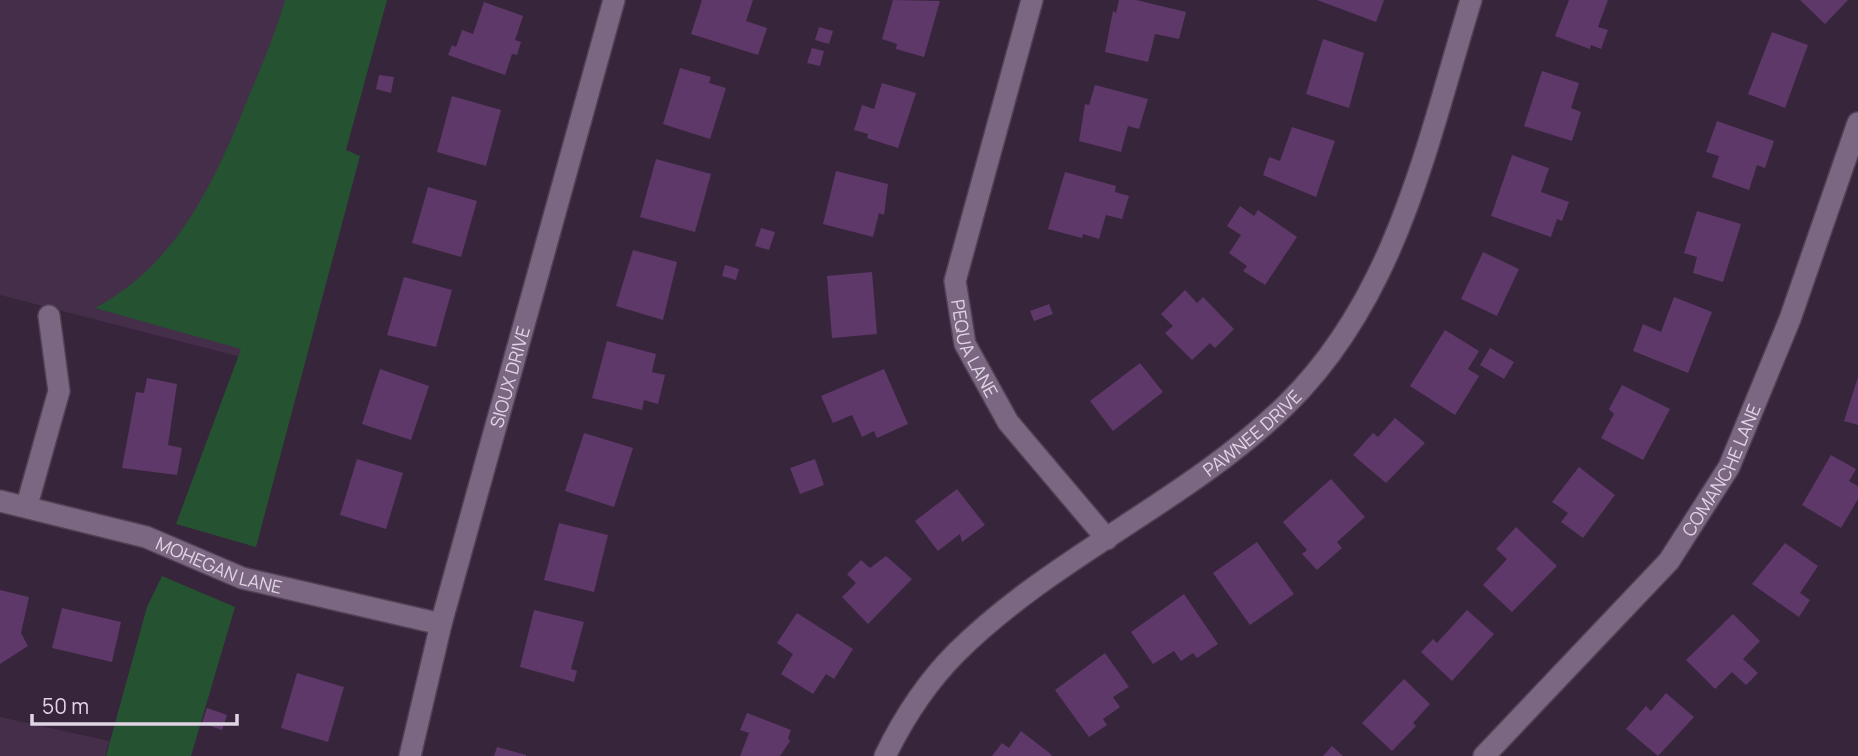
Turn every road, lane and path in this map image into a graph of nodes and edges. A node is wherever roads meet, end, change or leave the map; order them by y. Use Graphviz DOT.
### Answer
graph roads {
  1 [pos="614,0"];
  2 [pos="1032,0"];
  3 [pos="1471,0"];
  4 [pos="1858,123"];
  5 [pos="49,316"];
  6 [pos="0,501"];
  7 [pos="27,505"];
  8 [pos="1107,539"];
  9 [pos="441,624"];
  10 [pos="410,756"];
  11 [pos="885,756"];
  12 [pos="1484,756"];
  1 -- 9 [label="street, SIOUX DRIVE"];
  2 -- 8 [label="street, PEQUA LANE"];
  3 -- 8 [label="street, PAWNEE DRIVE"];
  4 -- 12 [label="street, COMANCHE LANE"];
  5 -- 7 [label="street"];
  6 -- 7 [label="street, MOHEGAN LANE"];
  7 -- 9 [label="street, MOHEGAN LANE"];
  8 -- 11 [label="street, PAWNEE DRIVE"];
  9 -- 10 [label="street, SIOUX DRIVE"];
}
